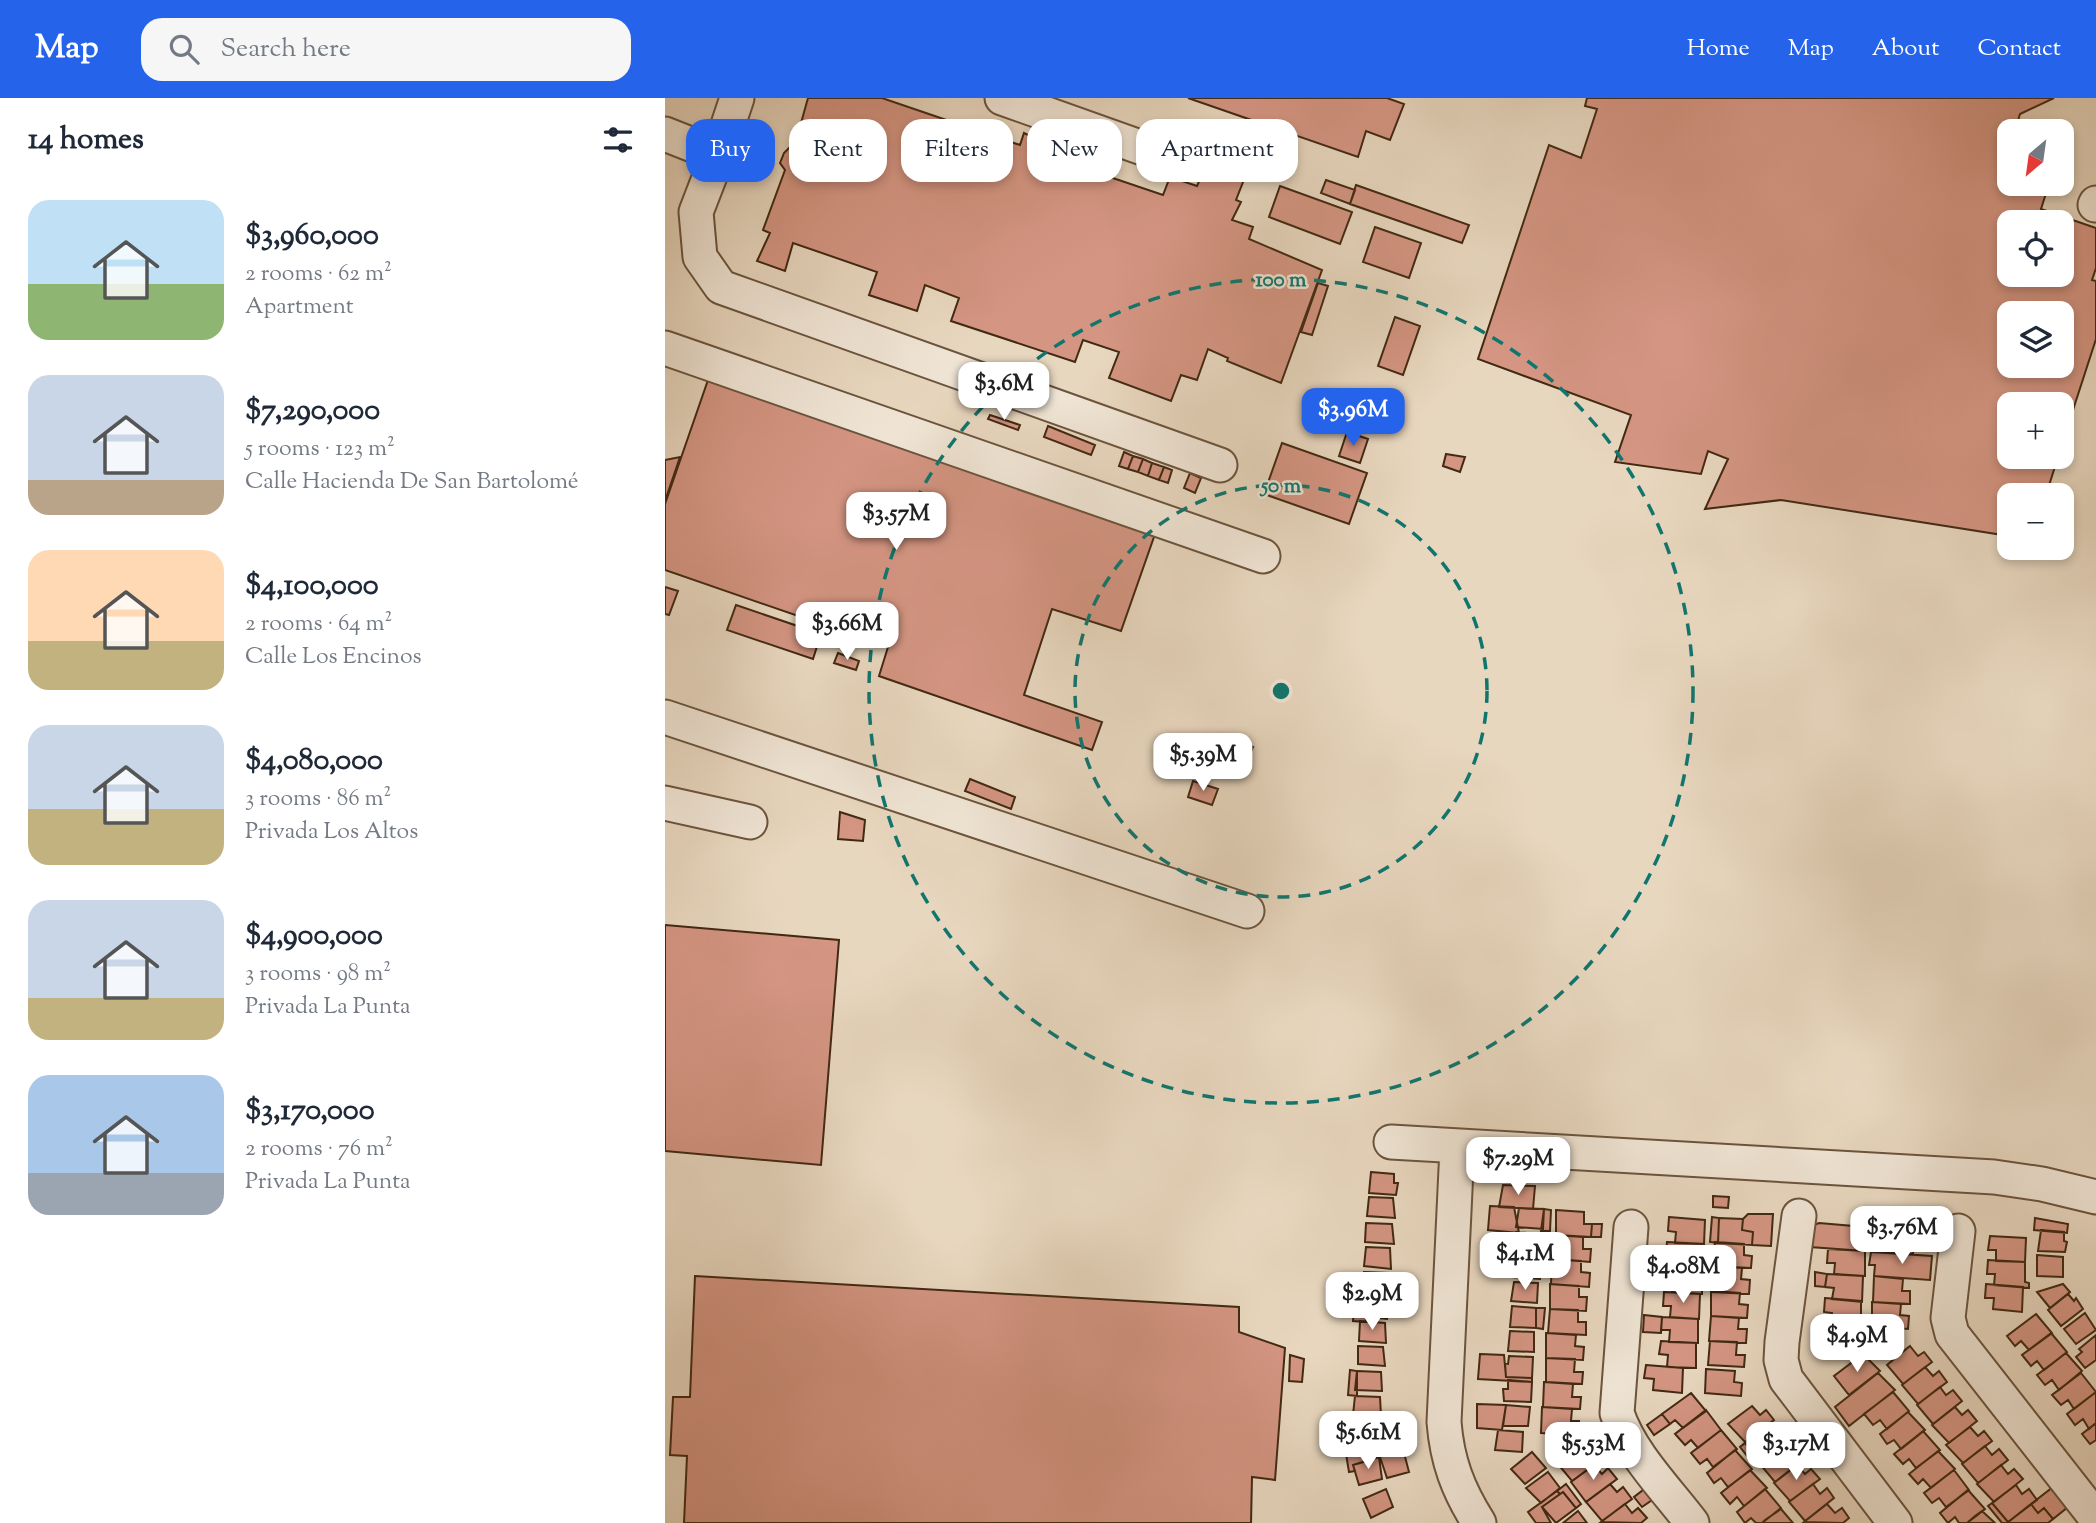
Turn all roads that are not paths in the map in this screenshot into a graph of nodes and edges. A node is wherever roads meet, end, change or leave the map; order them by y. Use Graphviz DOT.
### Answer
graph roads {
  1 [pos="737,98"];
  2 [pos="1002,98"];
  3 [pos="730,119"];
  4 [pos="665,134"];
  5 [pos="686,142"];
  6 [pos="1136,146"];
  7 [pos="708,182"];
  8 [pos="665,348"];
  9 [pos="1220,465"];
  10 [pos="1263,556"];
  11 [pos="665,717"];
  12 [pos="665,803"];
  13 [pos="750,822"];
  14 [pos="1247,911"];
  15 [pos="1391,1142"];
  16 [pos="1457,1147"];
  17 [pos="2096,1197"];
  18 [pos="1799,1216"];
  19 [pos="1631,1227"];
  20 [pos="1958,1231"];
  21 [pos="2096,1518"];
  22 [pos="1479,1523"];
  23 [pos="1692,1523"];
  24 [pos="1895,1523"];
  1 -- 3 [label="street"];
  2 -- 6 [label="street"];
  4 -- 5 [label="street"];
  7 -- 9 [label="street"];
  8 -- 10 [label="street"];
  11 -- 14 [label="street"];
  12 -- 13 [label="street"];
  15 -- 16 [label="street"];
  16 -- 17 [label="street"];
  16 -- 22 [label="street"];
  18 -- 24 [label="street"];
  19 -- 23 [label="street"];
  20 -- 21 [label="street"];
}
